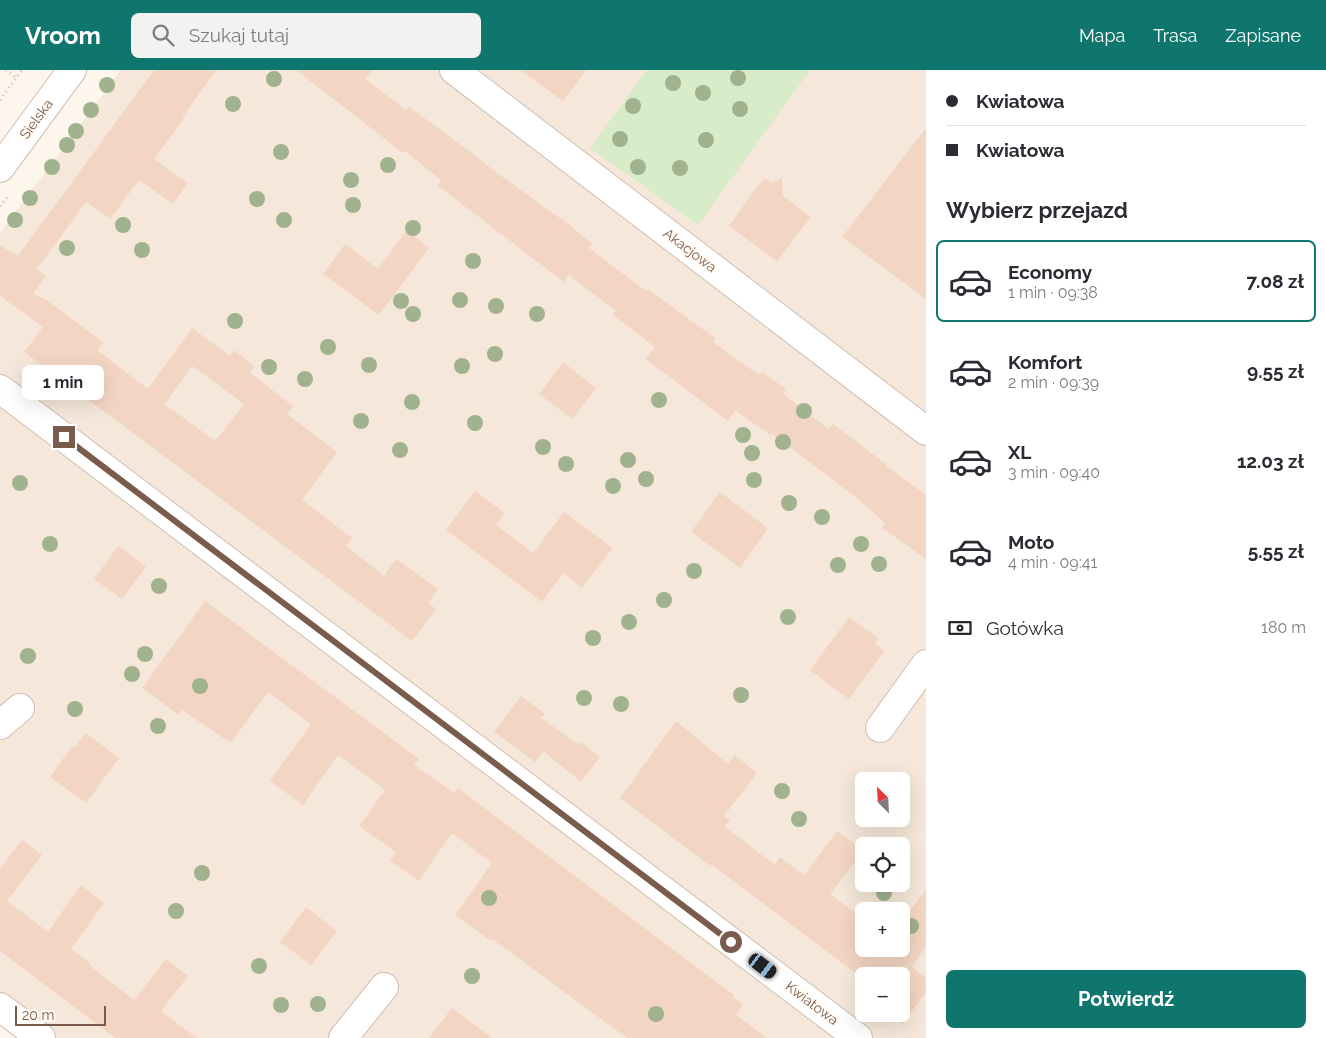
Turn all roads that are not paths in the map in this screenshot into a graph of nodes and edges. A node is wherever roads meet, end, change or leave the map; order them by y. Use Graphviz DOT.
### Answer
graph roads {
  1 [pos="72,70"];
  2 [pos="468,74"];
  3 [pos="0,168"];
  4 [pos="0,389"];
  5 [pos="926,430"];
  6 [pos="926,664"];
  7 [pos="880,728"];
  8 [pos="384,987"];
  9 [pos="0,1007"];
  10 [pos="41,1038"];
  11 [pos="343,1038"];
  12 [pos="858,1038"];
  1 -- 3 [label="street, Sielska"];
  2 -- 5 [label="street, Akacjowa"];
  4 -- 12 [label="street, Kwiatowa"];
  6 -- 7 [label="street"];
  8 -- 11 [label="street"];
  9 -- 10 [label="street"];
}
